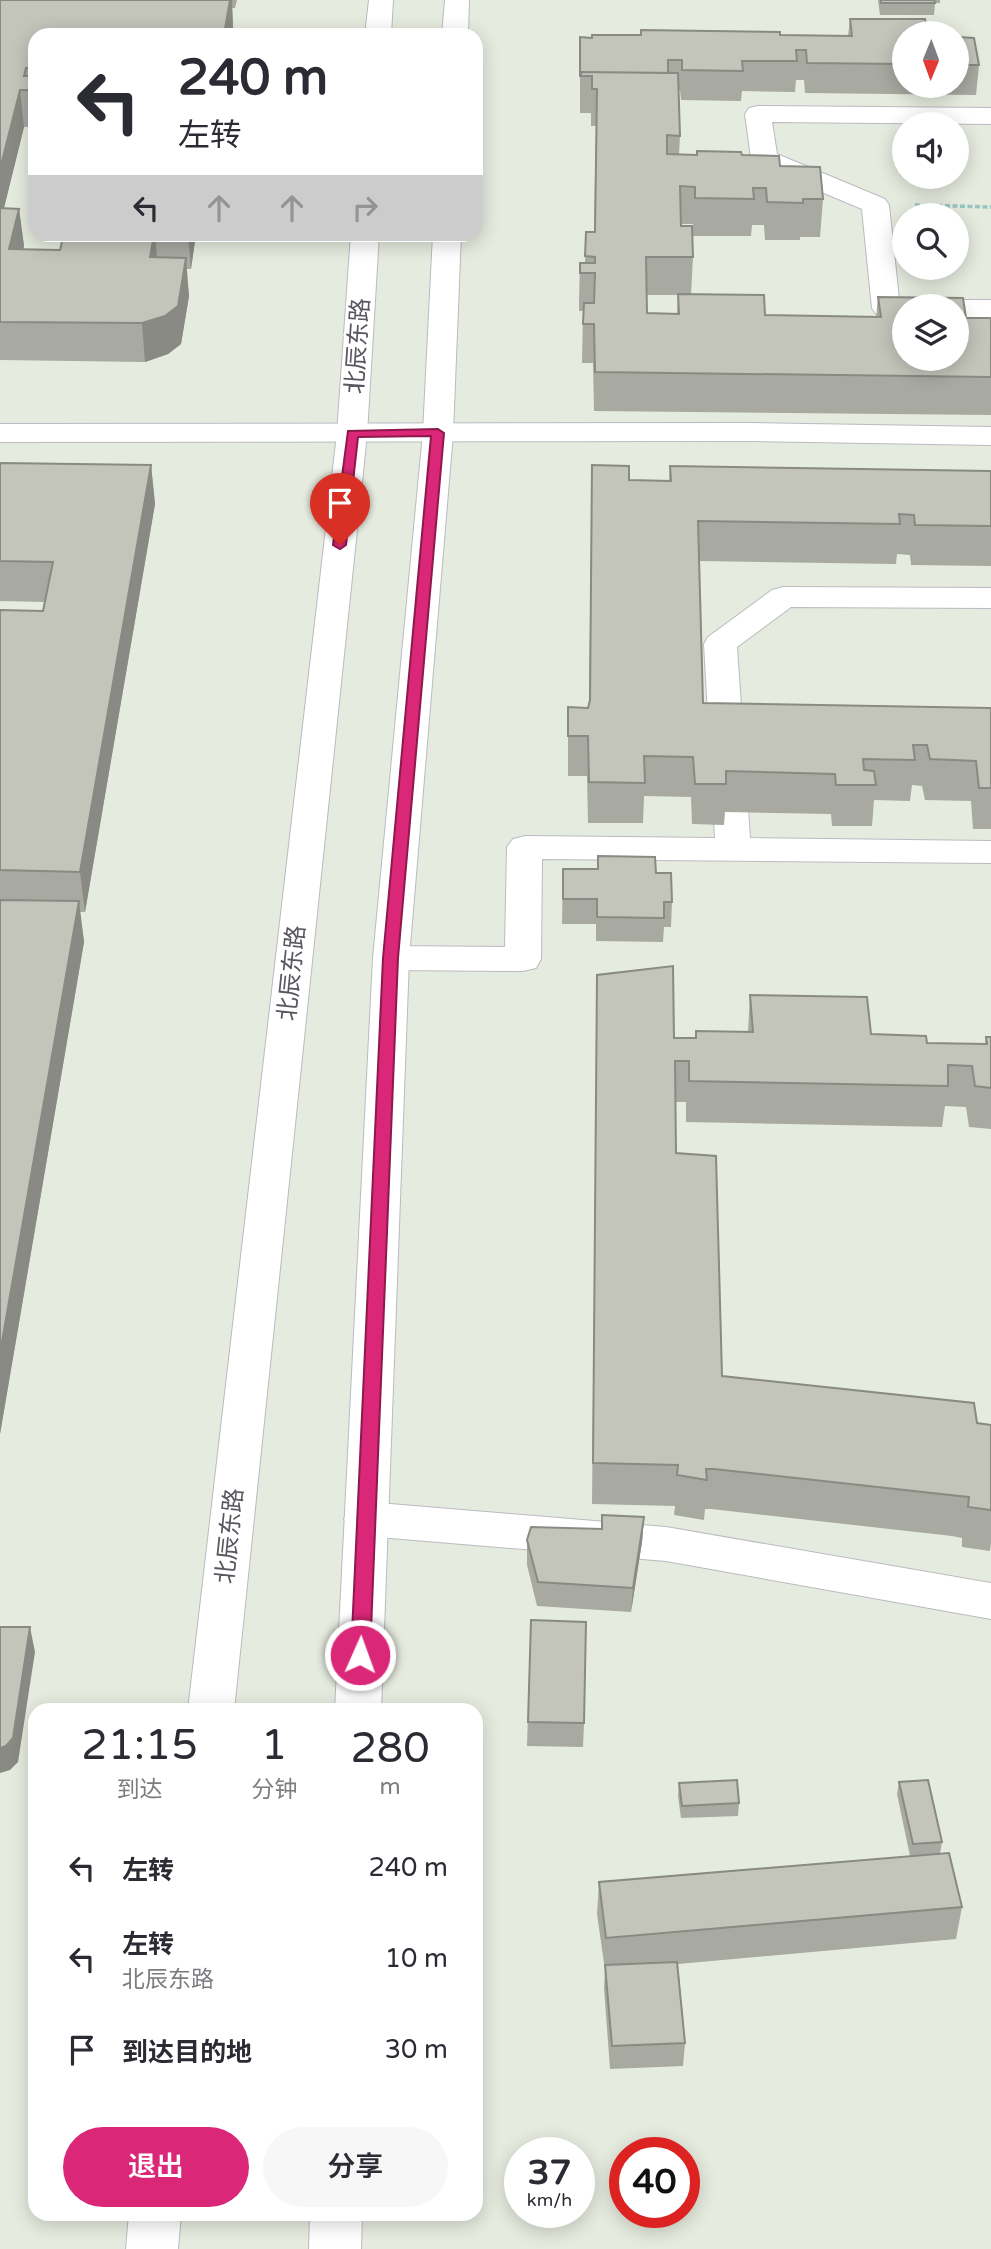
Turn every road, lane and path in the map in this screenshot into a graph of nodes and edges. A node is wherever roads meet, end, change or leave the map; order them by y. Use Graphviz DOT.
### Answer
graph roads {
  1 [pos="381,0"];
  2 [pos="457,0"];
  3 [pos="379,28"];
  4 [pos="455,28"];
  5 [pos="991,116"];
  6 [pos="875,205"];
  7 [pos="991,207"];
  8 [pos="364,242"];
  9 [pos="447,242"];
  10 [pos="892,308"];
  11 [pos="969,309"];
  12 [pos="991,310"];
  13 [pos="0,433"];
  14 [pos="438,433"];
  15 [pos="352,434"];
  16 [pos="991,436"];
  17 [pos="991,598"];
  18 [pos="733,849"];
  19 [pos="991,852"];
  20 [pos="391,958"];
  21 [pos="366,1519"];
  22 [pos="991,1601"];
  23 [pos="212,1703"];
  24 [pos="358,1703"];
  25 [pos="155,2221"];
  26 [pos="336,2221"];
  27 [pos="152,2249"];
  28 [pos="335,2249"];
  1 -- 3 [label="street"];
  2 -- 4 [label="street"];
  5 -- 6 [label="street"];
  6 -- 7 [label="path"];
  6 -- 10 [label="street"];
  8 -- 15 [label="street, 北辰东路"];
  9 -- 14 [label="street"];
  11 -- 12 [label="street"];
  13 -- 15 [label="street"];
  14 -- 15 [label="street"];
  14 -- 16 [label="street"];
  14 -- 20 [label="street"];
  15 -- 23 [label="street, 北辰东路"];
  17 -- 18 [label="street"];
  18 -- 19 [label="street"];
  18 -- 20 [label="street"];
  20 -- 21 [label="street"];
  21 -- 22 [label="street"];
  21 -- 24 [label="street"];
  25 -- 27 [label="street"];
  26 -- 28 [label="street"];
}
